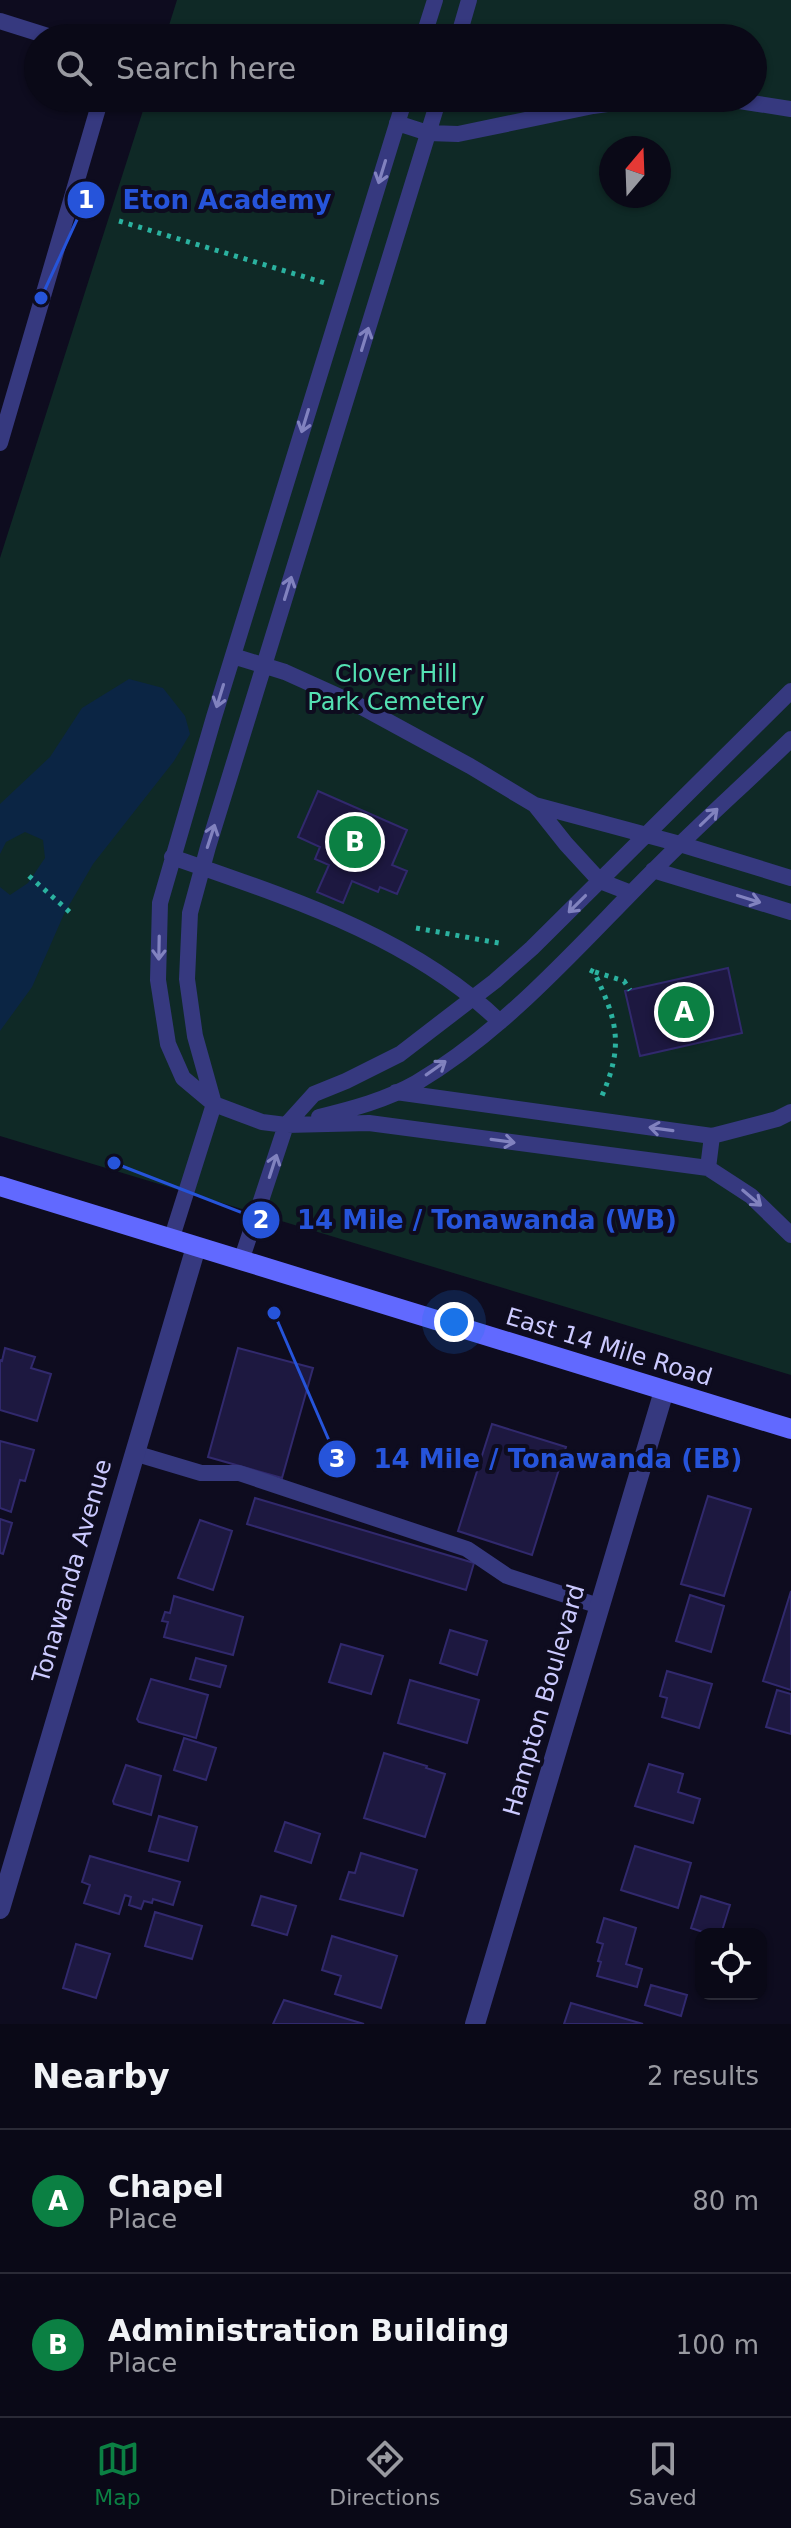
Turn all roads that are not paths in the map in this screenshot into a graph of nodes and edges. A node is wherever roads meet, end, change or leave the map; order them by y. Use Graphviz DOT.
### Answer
graph roads {
  1 [pos="435,0"];
  2 [pos="469,0"];
  3 [pos="0,21"];
  4 [pos="427,24"];
  5 [pos="462,24"];
  6 [pos="24,29"];
  7 [pos="767,105"];
  8 [pos="791,109"];
  9 [pos="97,112"];
  10 [pos="401,112"];
  11 [pos="435,112"];
  12 [pos="564,112"];
  13 [pos="397,123"];
  14 [pos="428,133"];
  15 [pos="7,394"];
  16 [pos="0,443"];
  17 [pos="233,656"];
  18 [pos="264,665"];
  19 [pos="791,691"];
  20 [pos="791,739"];
  21 [pos="535,805"];
  22 [pos="646,835"];
  23 [pos="680,844"];
  24 [pos="172,857"];
  25 [pos="202,867"];
  26 [pos="653,870"];
  27 [pos="791,878"];
  28 [pos="600,881"];
  29 [pos="631,893"];
  30 [pos="791,912"];
  31 [pos="474,997"];
  32 [pos="500,1022"];
  33 [pos="395,1092"];
  34 [pos="214,1104"];
  35 [pos="791,1112"];
  36 [pos="286,1125"];
  37 [pos="712,1136"];
  38 [pos="708,1168"];
  39 [pos="0,1186"];
  40 [pos="791,1233"];
  41 [pos="171,1240"];
  42 [pos="196,1247"];
  43 [pos="241,1261"];
  44 [pos="664,1391"];
  45 [pos="791,1429"];
  46 [pos="134,1453"];
  47 [pos="599,1606"];
  48 [pos="0,1909"];
  49 [pos="475,2024"];
  1 -- 4 [label="lane"];
  2 -- 5 [label="lane"];
  3 -- 6 [label="lane"];
  7 -- 8 [label="lane"];
  9 -- 15 [label="lane"];
  10 -- 13 [label="lane"];
  11 -- 14 [label="lane"];
  12 -- 14 [label="lane"];
  13 -- 14 [label="lane"];
  13 -- 17 [label="lane, one-way"];
  18 -- 14 [label="lane, one-way"];
  15 -- 16 [label="lane"];
  17 -- 18 [label="lane"];
  17 -- 24 [label="lane, one-way"];
  18 -- 21 [label="lane"];
  25 -- 18 [label="lane, one-way"];
  19 -- 22 [label="lane"];
  23 -- 20 [label="lane, one-way"];
  21 -- 22 [label="lane"];
  21 -- 28 [label="lane"];
  22 -- 23 [label="lane"];
  22 -- 28 [label="lane"];
  23 -- 26 [label="lane"];
  23 -- 27 [label="lane"];
  24 -- 25 [label="lane"];
  24 -- 34 [label="lane, one-way"];
  25 -- 31 [label="lane"];
  25 -- 34 [label="lane"];
  26 -- 29 [label="lane"];
  26 -- 30 [label="lane, one-way"];
  28 -- 29 [label="lane"];
  28 -- 31 [label="lane, one-way"];
  29 -- 32 [label="lane"];
  31 -- 32 [label="lane"];
  31 -- 36 [label="lane"];
  33 -- 32 [label="lane, one-way"];
  33 -- 36 [label="lane"];
  37 -- 33 [label="lane, one-way"];
  34 -- 36 [label="lane"];
  34 -- 41 [label="lane"];
  35 -- 37 [label="lane"];
  36 -- 38 [label="lane, one-way"];
  43 -- 36 [label="lane, one-way"];
  37 -- 38 [label="lane"];
  38 -- 40 [label="lane, one-way"];
  39 -- 41 [label="main road, East 14 Mile Road"];
  41 -- 42 [label="main road, East 14 Mile Road"];
  42 -- 43 [label="main road, East 14 Mile Road"];
  42 -- 46 [label="street, Tonawanda Avenue"];
  43 -- 44 [label="main road, East 14 Mile Road"];
  44 -- 45 [label="main road, East 14 Mile Road"];
  44 -- 47 [label="street, Hampton Boulevard"];
  46 -- 47 [label="lane"];
  46 -- 48 [label="street, Tonawanda Avenue"];
  47 -- 49 [label="street, Hampton Boulevard"];
}
